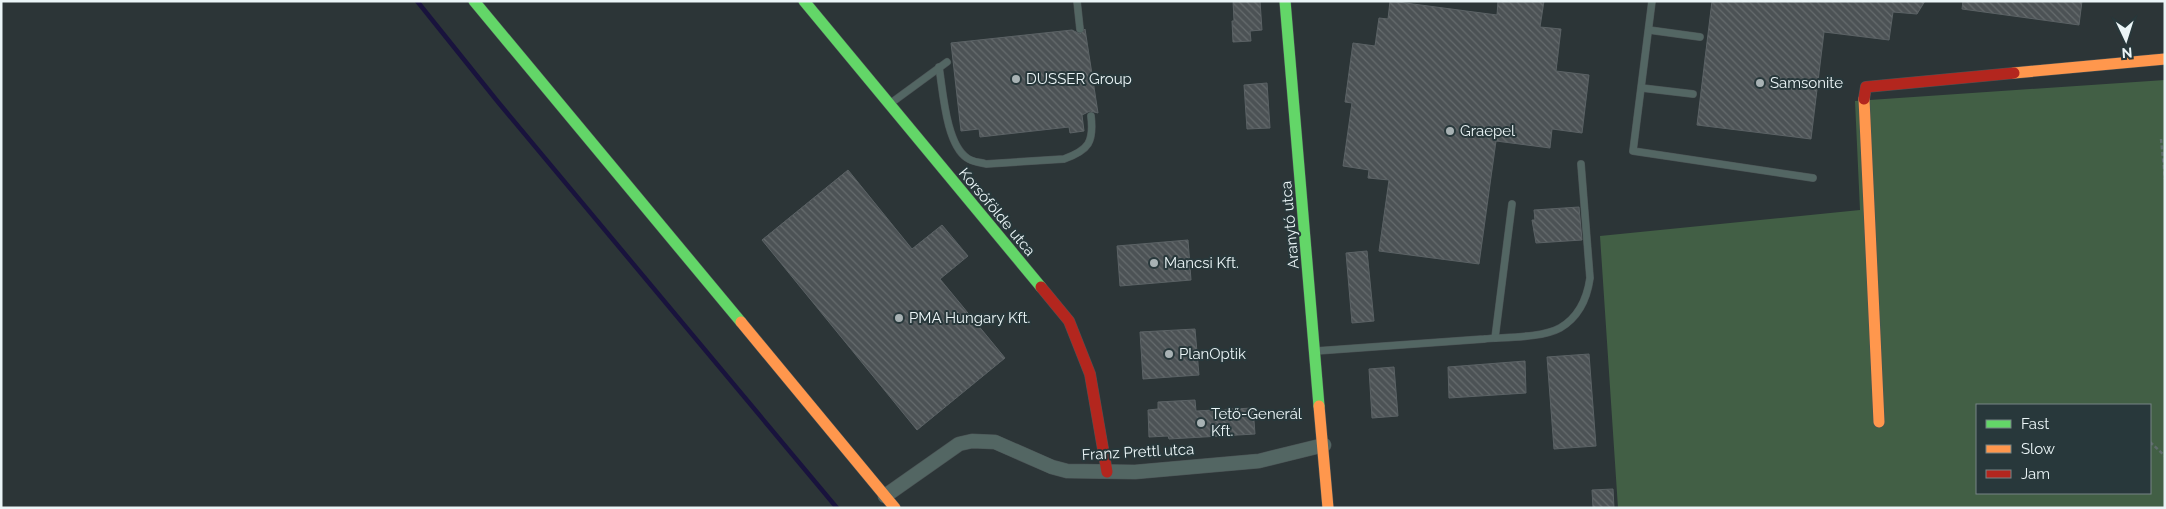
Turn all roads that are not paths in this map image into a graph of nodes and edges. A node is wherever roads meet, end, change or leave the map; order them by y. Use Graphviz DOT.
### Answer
graph roads {
  1 [pos="474,1"];
  2 [pos="804,1"];
  3 [pos="1077,1"];
  4 [pos="1285,1"];
  5 [pos="1652,1"];
  6 [pos="1080,29"];
  7 [pos="1649,30"];
  8 [pos="1700,37"];
  9 [pos="2165,59"];
  10 [pos="947,62"];
  11 [pos="939,68"];
  12 [pos="1642,88"];
  13 [pos="1694,94"];
  14 [pos="888,105"];
  15 [pos="1091,116"];
  16 [pos="1581,164"];
  17 [pos="1813,178"];
  18 [pos="1512,204"];
  19 [pos="1494,338"];
  20 [pos="1316,352"];
  21 [pos="1879,422"];
  22 [pos="1324,445"];
  23 [pos="1106,472"];
  24 [pos="885,496"];
  25 [pos="895,508"];
  26 [pos="1328,508"];
  1 -- 24 [label="street"];
  2 -- 14 [label="street, Korsófölde utca"];
  3 -- 6 [label="lane"];
  4 -- 20 [label="street, Aranytó utca"];
  5 -- 7 [label="lane"];
  7 -- 8 [label="lane"];
  7 -- 12 [label="lane"];
  9 -- 21 [label="street"];
  10 -- 11 [label="lane"];
  11 -- 14 [label="lane"];
  11 -- 15 [label="lane"];
  12 -- 13 [label="lane"];
  12 -- 17 [label="lane"];
  14 -- 23 [label="street, Korsófölde utca"];
  16 -- 19 [label="lane"];
  18 -- 19 [label="lane"];
  19 -- 20 [label="lane"];
  20 -- 22 [label="street, Aranytó utca"];
  22 -- 23 [label="street, Franz Prettl utca"];
  22 -- 26 [label="street, Aranytó utca"];
  23 -- 24 [label="street, Franz Prettl utca"];
  24 -- 25 [label="street"];
}
